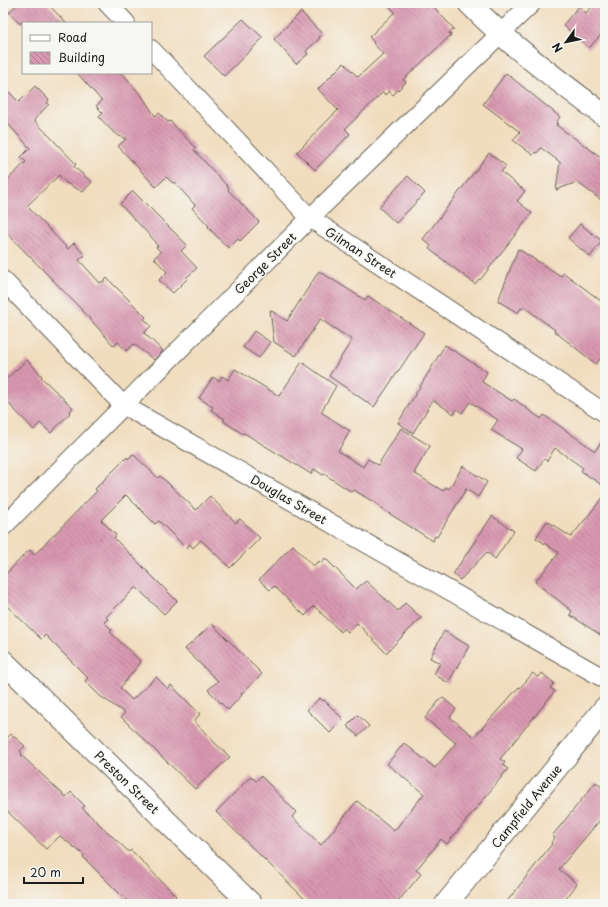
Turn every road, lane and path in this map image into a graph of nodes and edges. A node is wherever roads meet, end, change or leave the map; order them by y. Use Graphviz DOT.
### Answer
graph roads {
  1 [pos="107,3"];
  2 [pos="469,3"];
  3 [pos="532,3"];
  4 [pos="125,22"];
  5 [pos="501,34"];
  6 [pos="152,50"];
  7 [pos="605,116"];
  8 [pos="310,218"];
  9 [pos="3,280"];
  10 [pos="123,405"];
  11 [pos="605,413"];
  12 [pos="3,527"];
  13 [pos="3,661"];
  14 [pos="605,679"];
  15 [pos="605,708"];
  16 [pos="251,904"];
  17 [pos="446,904"];
  1 -- 4 [label="street"];
  2 -- 5 [label="street"];
  3 -- 5 [label="street, George Street"];
  5 -- 7 [label="street"];
  5 -- 8 [label="street, George Street"];
  6 -- 8 [label="street, Gilman Street"];
  8 -- 10 [label="street, George Street"];
  8 -- 11 [label="street, Gilman Street"];
  9 -- 10 [label="street, Douglas Street"];
  10 -- 12 [label="street, George Street"];
  10 -- 14 [label="street, Douglas Street"];
  13 -- 16 [label="street, Preston Street"];
  15 -- 17 [label="street, Campfield Avenue"];
}
